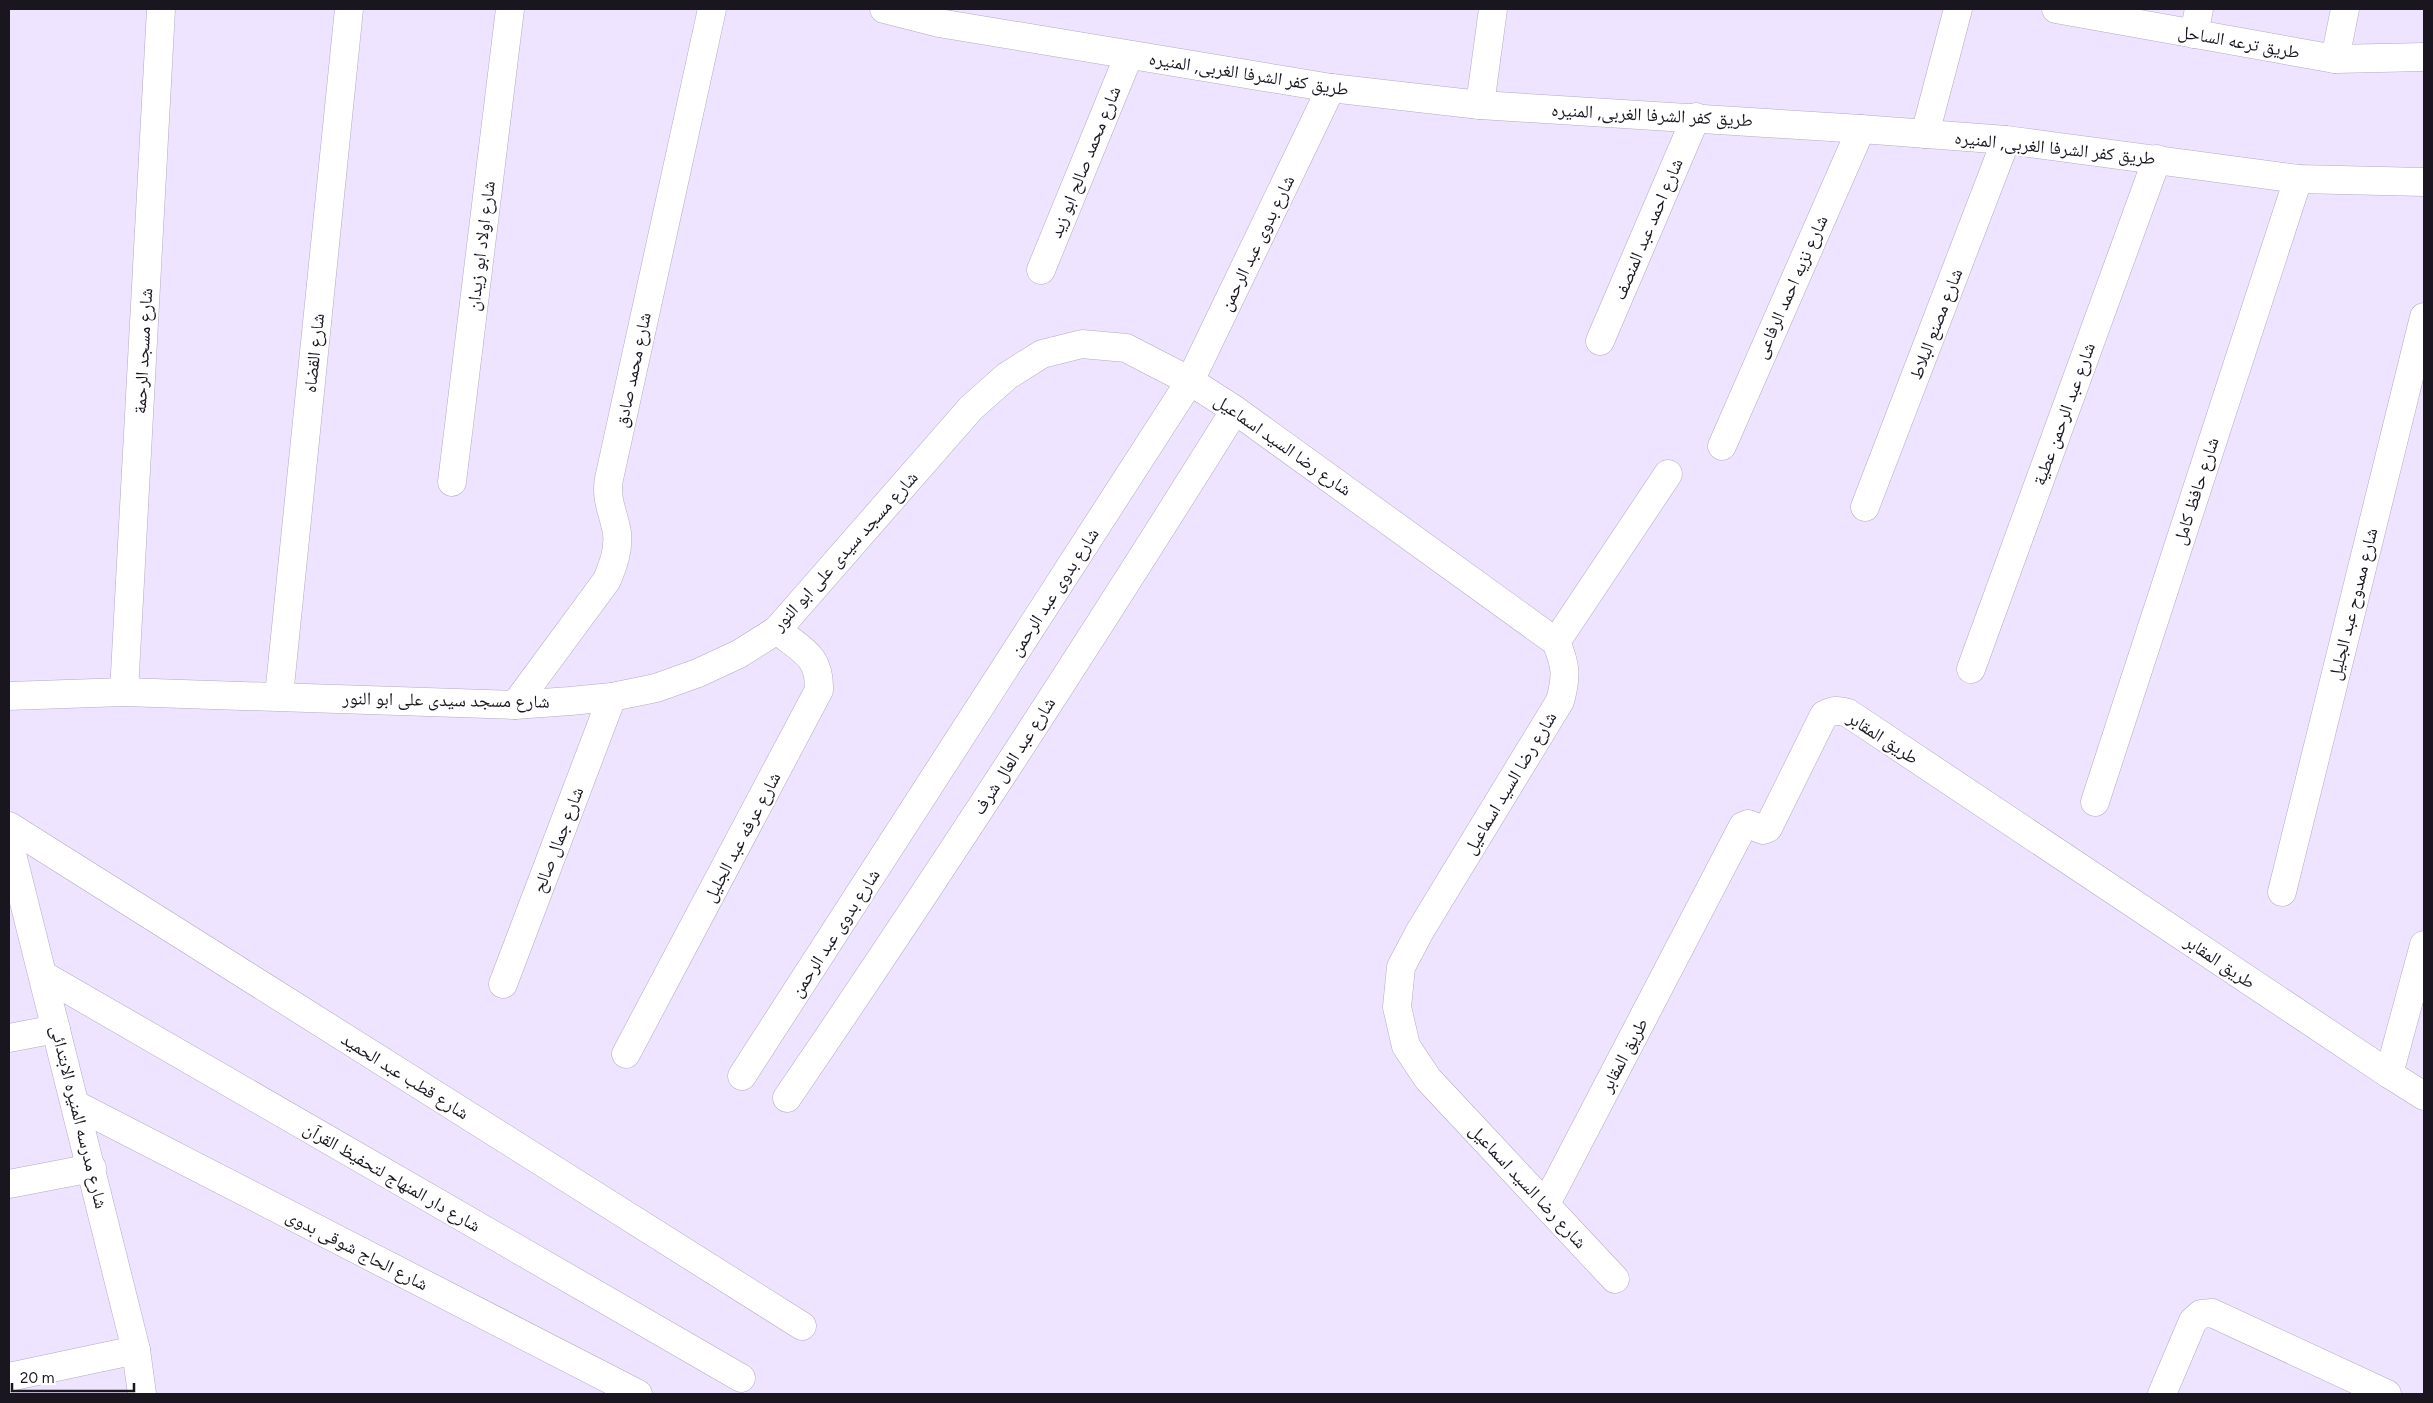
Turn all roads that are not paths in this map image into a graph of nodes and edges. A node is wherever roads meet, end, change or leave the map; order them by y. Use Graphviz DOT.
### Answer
graph roads {
  1 [pos="161,9"];
  2 [pos="348,9"];
  3 [pos="510,9"];
  4 [pos="712,9"];
  5 [pos="884,9"];
  6 [pos="1493,9"];
  7 [pos="1958,9"];
  8 [pos="2056,9"];
  9 [pos="2345,9"];
  10 [pos="2197,21"];
  11 [pos="1129,55"];
  12 [pos="2424,57"];
  13 [pos="2335,59"];
  14 [pos="1331,88"];
  15 [pos="1480,105"];
  16 [pos="1696,117"];
  17 [pos="1861,128"];
  18 [pos="1925,134"];
  19 [pos="2006,140"];
  20 [pos="2157,159"];
  21 [pos="2298,179"];
  22 [pos="2424,182"];
  23 [pos="1041,270"];
  24 [pos="2424,317"];
  25 [pos="1600,341"];
  26 [pos="1190,381"];
  27 [pos="1235,410"];
  28 [pos="1722,446"];
  29 [pos="1668,474"];
  30 [pos="452,482"];
  31 [pos="1865,507"];
  32 [pos="777,630"];
  33 [pos="1556,642"];
  34 [pos="1971,669"];
  35 [pos="124,692"];
  36 [pos="9,696"];
  37 [pos="280,696"];
  38 [pos="612,697"];
  39 [pos="515,705"];
  40 [pos="2095,802"];
  41 [pos="9,826"];
  42 [pos="9,842"];
  43 [pos="14,882"];
  44 [pos="2282,892"];
  45 [pos="2424,945"];
  46 [pos="43,975"];
  47 [pos="503,984"];
  48 [pos="56,1029"];
  49 [pos="9,1038"];
  50 [pos="626,1054"];
  51 [pos="2389,1074"];
  52 [pos="742,1076"];
  53 [pos="2424,1096"];
  54 [pos="787,1098"];
  55 [pos="76,1105"];
  56 [pos="92,1168"];
  57 [pos="9,1184"];
  58 [pos="1546,1204"];
  59 [pos="1615,1279"];
  60 [pos="802,1326"];
  61 [pos="136,1350"];
  62 [pos="9,1377"];
  63 [pos="741,1378"];
  64 [pos="142,1394"];
  65 [pos="638,1394"];
  66 [pos="2162,1394"];
  67 [pos="2387,1394"];
  1 -- 35 [label="street, شارع مسجد الرحمة"];
  2 -- 37 [label="street, شارع القضاه"];
  3 -- 30 [label="street, شارع اولاد ابو زيدان"];
  4 -- 39 [label="street, شارع محمد صادق"];
  5 -- 11 [label="street, طريق كفر الشرفا الغربى, المنيره"];
  6 -- 15 [label="street"];
  7 -- 18 [label="street"];
  8 -- 10 [label="street, طريق ترعه الساحل"];
  9 -- 13 [label="street"];
  10 -- 13 [label="street, طريق ترعه الساحل"];
  11 -- 14 [label="street, طريق كفر الشرفا الغربى, المنيره"];
  11 -- 23 [label="street, شارع محمد صالح ابو زيد"];
  12 -- 13 [label="street, طريق ترعه الساحل"];
  14 -- 15 [label="street, طريق كفر الشرفا الغربى, المنيره"];
  14 -- 26 [label="street, شارع بدوى عبد الرحمن"];
  15 -- 16 [label="street, طريق كفر الشرفا الغربى, المنيره"];
  16 -- 17 [label="street, طريق كفر الشرفا الغربى, المنيره"];
  16 -- 25 [label="street, شارع احمد عبد المنصف"];
  17 -- 18 [label="street, طريق كفر الشرفا الغربى, المنيره"];
  17 -- 28 [label="street, شارع نزيه احمد الرفاعى"];
  18 -- 19 [label="street, طريق كفر الشرفا الغربى, المنيره"];
  19 -- 20 [label="street, طريق كفر الشرفا الغربى, المنيره"];
  19 -- 31 [label="street, شارع مصنع البلاط"];
  20 -- 21 [label="street, طريق كفر الشرفا الغربى, المنيره"];
  20 -- 34 [label="street, شارع عبد الرحمن عطية"];
  21 -- 22 [label="street, طريق كفر الشرفا الغربى, المنيره"];
  21 -- 40 [label="street, شارع حافظ كامل"];
  24 -- 44 [label="street, شارع ممدوح عبد الجليل"];
  26 -- 27 [label="street, شارع رضا السيد اسماعيل"];
  26 -- 32 [label="street, شارع مسجد سيدى على ابو النور"];
  26 -- 52 [label="street, شارع بدوى عبد الرحمن"];
  27 -- 33 [label="street, شارع رضا السيد اسماعيل"];
  27 -- 54 [label="street, شارع عبد العال شرف"];
  29 -- 33 [label="street"];
  32 -- 38 [label="street, شارع مسجد سيدى على ابو النور"];
  32 -- 50 [label="street, شارع عرفه عبد الجليل"];
  33 -- 58 [label="street, شارع رضا السيد اسماعيل"];
  35 -- 36 [label="street, شارع مسجد سيدى على ابو النور"];
  35 -- 37 [label="street, شارع مسجد سيدى على ابو النور"];
  37 -- 39 [label="street, شارع مسجد سيدى على ابو النور"];
  38 -- 39 [label="street, شارع مسجد سيدى على ابو النور"];
  38 -- 47 [label="street, شارع جمال صالح"];
  41 -- 60 [label="street, شارع قطب عبد الحميد"];
  42 -- 43 [label="street, شارع مدرسه المنيره الابتدائى"];
  43 -- 46 [label="street, شارع مدرسه المنيره الابتدائى"];
  45 -- 51 [label="street"];
  46 -- 48 [label="street, شارع مدرسه المنيره الابتدائى"];
  46 -- 63 [label="street, شارع دار المنهاج لتحفيظ القرآن"];
  48 -- 49 [label="street"];
  48 -- 55 [label="street, شارع مدرسه المنيره الابتدائى"];
  51 -- 53 [label="street, طريق المقابر"];
  51 -- 58 [label="street, طريق المقابر"];
  55 -- 56 [label="street, شارع مدرسه المنيره الابتدائى"];
  55 -- 65 [label="street, شارع الحاج شوقى بدوى"];
  56 -- 57 [label="street"];
  56 -- 61 [label="street, شارع مدرسه المنيره الابتدائى"];
  58 -- 59 [label="street, شارع رضا السيد اسماعيل"];
  61 -- 62 [label="street"];
  61 -- 64 [label="street, شارع مدرسه المنيره الابتدائى"];
  66 -- 67 [label="street"];
}
